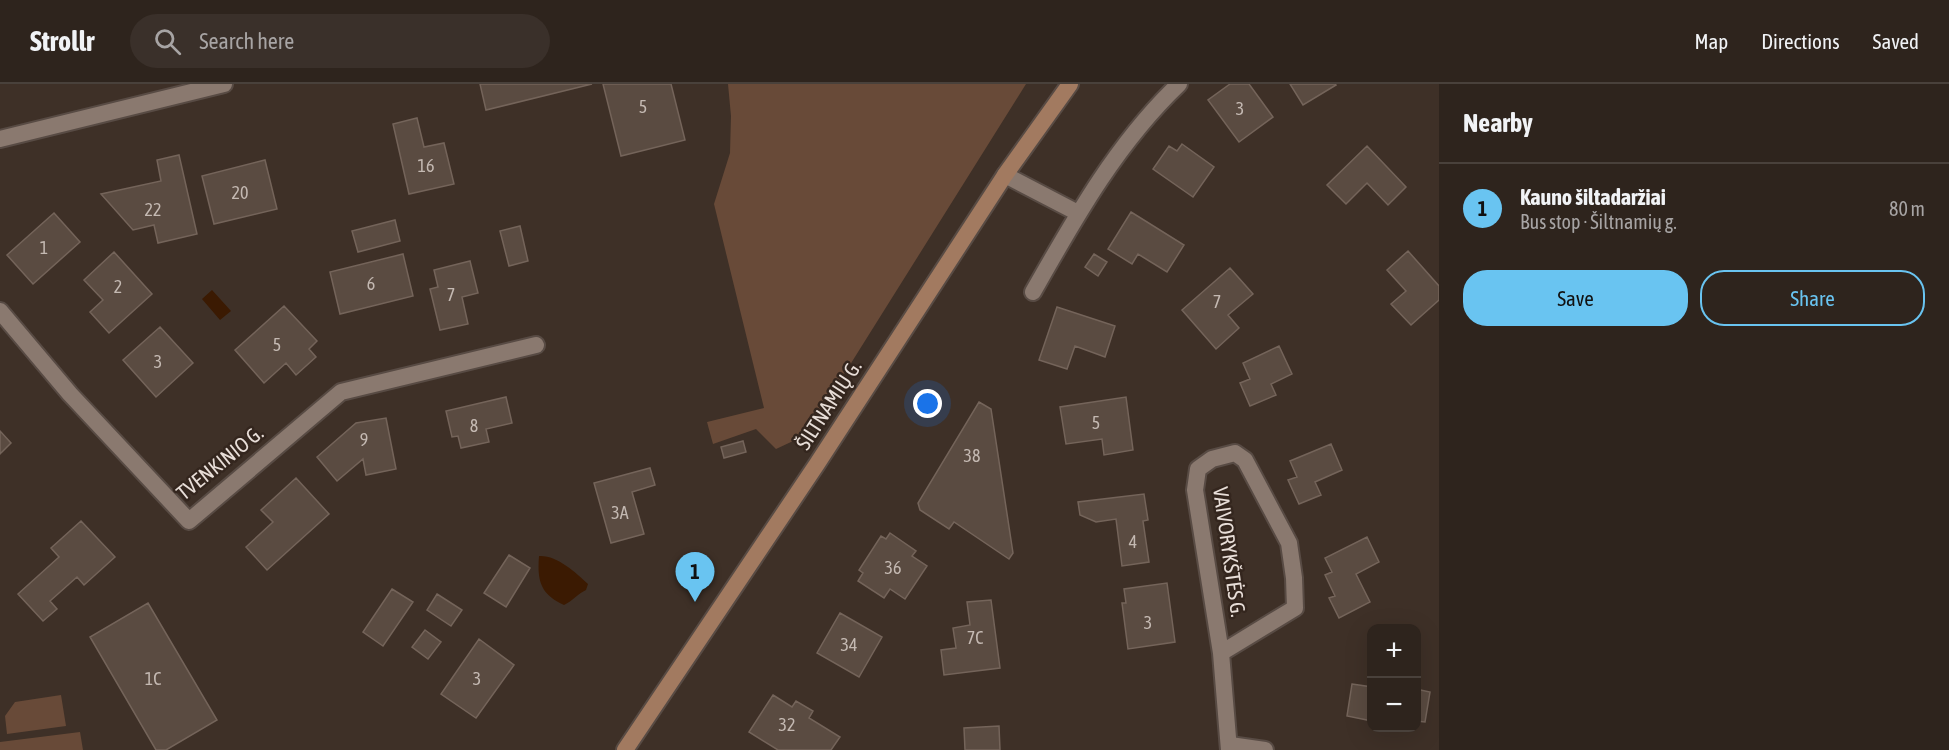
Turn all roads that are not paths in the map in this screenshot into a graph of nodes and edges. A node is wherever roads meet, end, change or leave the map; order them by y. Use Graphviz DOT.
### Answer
graph roads {
  1 [pos="224,84"];
  2 [pos="1070,84"];
  3 [pos="1179,84"];
  4 [pos="0,139"];
  5 [pos="1005,175"];
  6 [pos="1078,213"];
  7 [pos="1033,292"];
  8 [pos="0,311"];
  9 [pos="536,345"];
  10 [pos="1221,653"];
  11 [pos="1230,747"];
  12 [pos="625,750"];
  13 [pos="1265,750"];
  1 -- 4 [label="street"];
  2 -- 5 [label="main road, ŠILTNAMIŲ G."];
  3 -- 6 [label="street"];
  5 -- 6 [label="street"];
  5 -- 12 [label="main road, ŠILTNAMIŲ G."];
  6 -- 7 [label="street"];
  8 -- 9 [label="street, TVENKINIO G."];
  10 -- 10 [label="street, VAIVORYKŠTĖS G."];
  10 -- 11 [label="street, VAIVORYKŠTĖS G."];
  11 -- 13 [label="street, VAIVORYKŠTĖS G."];
}
